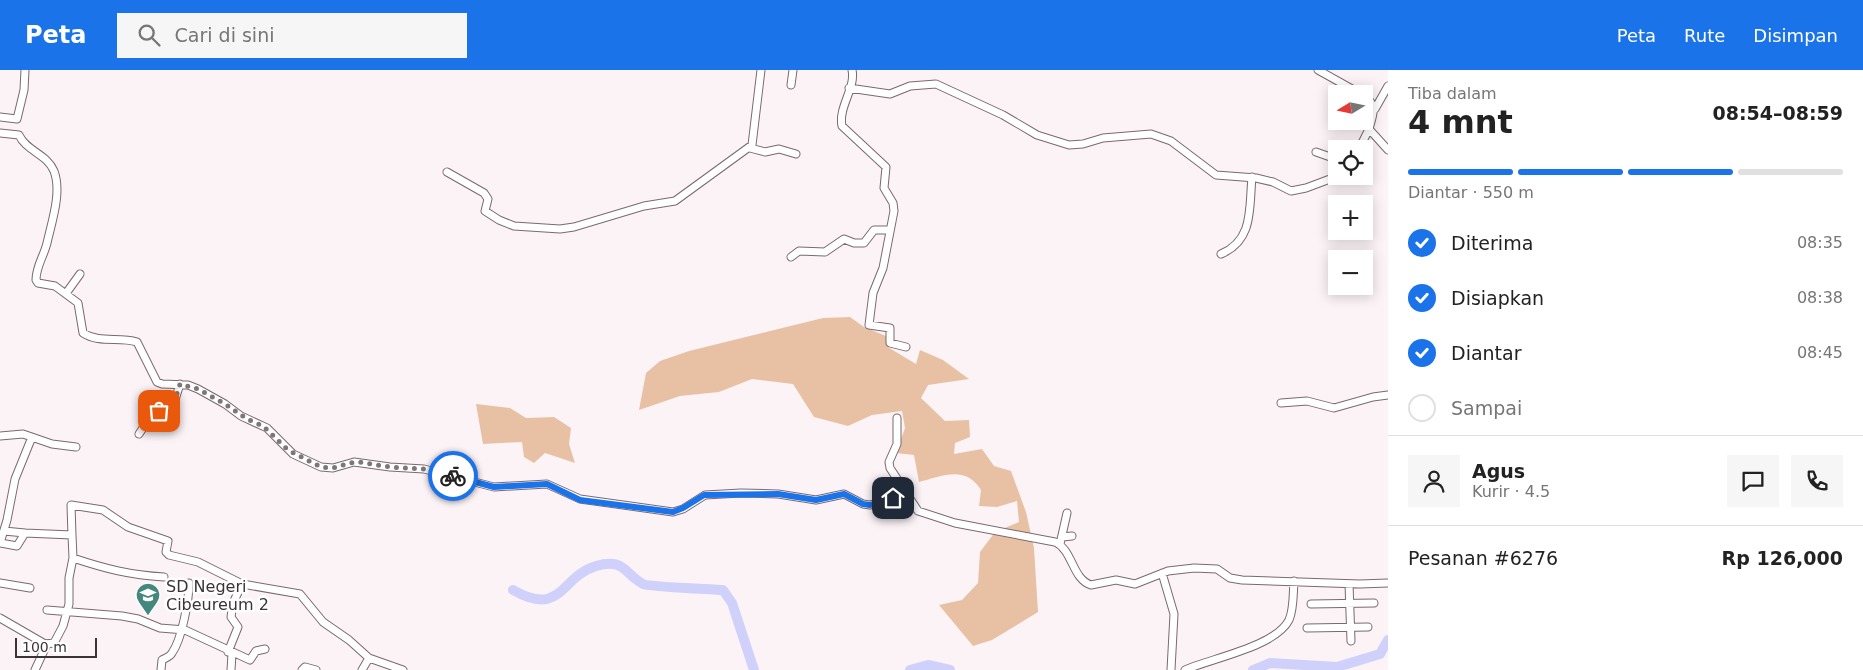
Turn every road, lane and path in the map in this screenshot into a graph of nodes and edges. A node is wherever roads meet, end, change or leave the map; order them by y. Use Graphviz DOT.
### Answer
graph roads {
  1 [pos="25,70"];
  2 [pos="761,70"];
  3 [pos="793,70"];
  4 [pos="852,70"];
  5 [pos="1318,70"];
  6 [pos="1332,73"];
  7 [pos="791,85"];
  8 [pos="1349,85"];
  9 [pos="1388,86"];
  10 [pos="849,88"];
  11 [pos="1373,104"];
  12 [pos="1375,109"];
  13 [pos="1373,116"];
  14 [pos="0,117"];
  15 [pos="1370,130"];
  16 [pos="0,133"];
  17 [pos="750,148"];
  18 [pos="1388,150"];
  19 [pos="1316,152"];
  20 [pos="796,154"];
  21 [pos="1328,156"];
  22 [pos="447,172"];
  23 [pos="1252,177"];
  24 [pos="1328,180"];
  25 [pos="890,230"];
  26 [pos="1221,254"];
  27 [pos="791,257"];
  28 [pos="80,274"];
  29 [pos="67,292"];
  30 [pos="906,346"];
  31 [pos="180,384"];
  32 [pos="1388,395"];
  33 [pos="1281,403"];
  34 [pos="897,418"];
  35 [pos="139,434"];
  36 [pos="0,436"];
  37 [pos="32,437"];
  38 [pos="76,447"];
  39 [pos="905,494"];
  40 [pos="1067,514"];
  41 [pos="3,528"];
  42 [pos="25,533"];
  43 [pos="72,535"];
  44 [pos="1072,536"];
  45 [pos="1061,540"];
  46 [pos="0,543"];
  47 [pos="73,558"];
  48 [pos="1162,573"];
  49 [pos="164,577"];
  50 [pos="1294,581"];
  51 [pos="0,583"];
  52 [pos="189,583"];
  53 [pos="1388,583"];
  54 [pos="242,584"];
  55 [pos="1348,584"];
  56 [pos="30,588"];
  57 [pos="1374,603"];
  58 [pos="1311,604"];
  59 [pos="1349,604"];
  60 [pos="47,610"];
  61 [pos="68,610"];
  62 [pos="0,618"];
  63 [pos="1368,627"];
  64 [pos="1307,628"];
  65 [pos="1350,628"];
  66 [pos="180,630"];
  67 [pos="1350,641"];
  68 [pos="47,644"];
  69 [pos="265,649"];
  70 [pos="230,653"];
  71 [pos="369,658"];
  72 [pos="35,670"];
  73 [pos="161,670"];
  74 [pos="231,670"];
  75 [pos="302,670"];
  76 [pos="316,670"];
  77 [pos="362,670"];
  78 [pos="403,670"];
  79 [pos="1172,670"];
  80 [pos="1185,670"];
  1 -- 14 [label="street"];
  2 -- 17 [label="street"];
  3 -- 7 [label="street"];
  4 -- 10 [label="street"];
  5 -- 6 [label="street"];
  6 -- 8 [label="street"];
  9 -- 12 [label="street"];
  10 -- 23 [label="street"];
  10 -- 25 [label="street"];
  11 -- 12 [label="street"];
  12 -- 13 [label="street"];
  15 -- 18 [label="street"];
  16 -- 29 [label="street"];
  17 -- 20 [label="street"];
  17 -- 22 [label="street"];
  19 -- 21 [label="street"];
  23 -- 24 [label="street"];
  23 -- 26 [label="street"];
  25 -- 27 [label="street"];
  25 -- 30 [label="street"];
  28 -- 29 [label="street"];
  29 -- 31 [label="street"];
  31 -- 35 [label="street"];
  31 -- 39 [label="street"];
  32 -- 33 [label="street"];
  34 -- 39 [label="street"];
  36 -- 37 [label="street"];
  37 -- 38 [label="street"];
  37 -- 41 [label="street"];
  39 -- 45 [label="street"];
  40 -- 45 [label="street"];
  41 -- 42 [label="street"];
  41 -- 46 [label="street"];
  42 -- 43 [label="street"];
  42 -- 46 [label="street"];
  43 -- 47 [label="street"];
  43 -- 54 [label="street"];
  44 -- 45 [label="street"];
  45 -- 48 [label="street"];
  47 -- 49 [label="street"];
  47 -- 61 [label="street"];
  48 -- 50 [label="street"];
  48 -- 79 [label="street"];
  50 -- 55 [label="street"];
  50 -- 80 [label="street"];
  51 -- 56 [label="street"];
  52 -- 66 [label="street"];
  53 -- 55 [label="street"];
  54 -- 70 [label="street"];
  54 -- 71 [label="street"];
  55 -- 59 [label="street"];
  57 -- 59 [label="street"];
  58 -- 59 [label="street"];
  59 -- 65 [label="street"];
  60 -- 61 [label="street"];
  61 -- 66 [label="street"];
  61 -- 68 [label="street"];
  62 -- 68 [label="street"];
  63 -- 65 [label="street"];
  64 -- 65 [label="street"];
  65 -- 67 [label="street"];
  66 -- 70 [label="street"];
  66 -- 73 [label="street"];
  68 -- 72 [label="street"];
  69 -- 70 [label="street"];
  70 -- 74 [label="street"];
  71 -- 77 [label="street"];
  71 -- 78 [label="street"];
  75 -- 76 [label="street"];
}
